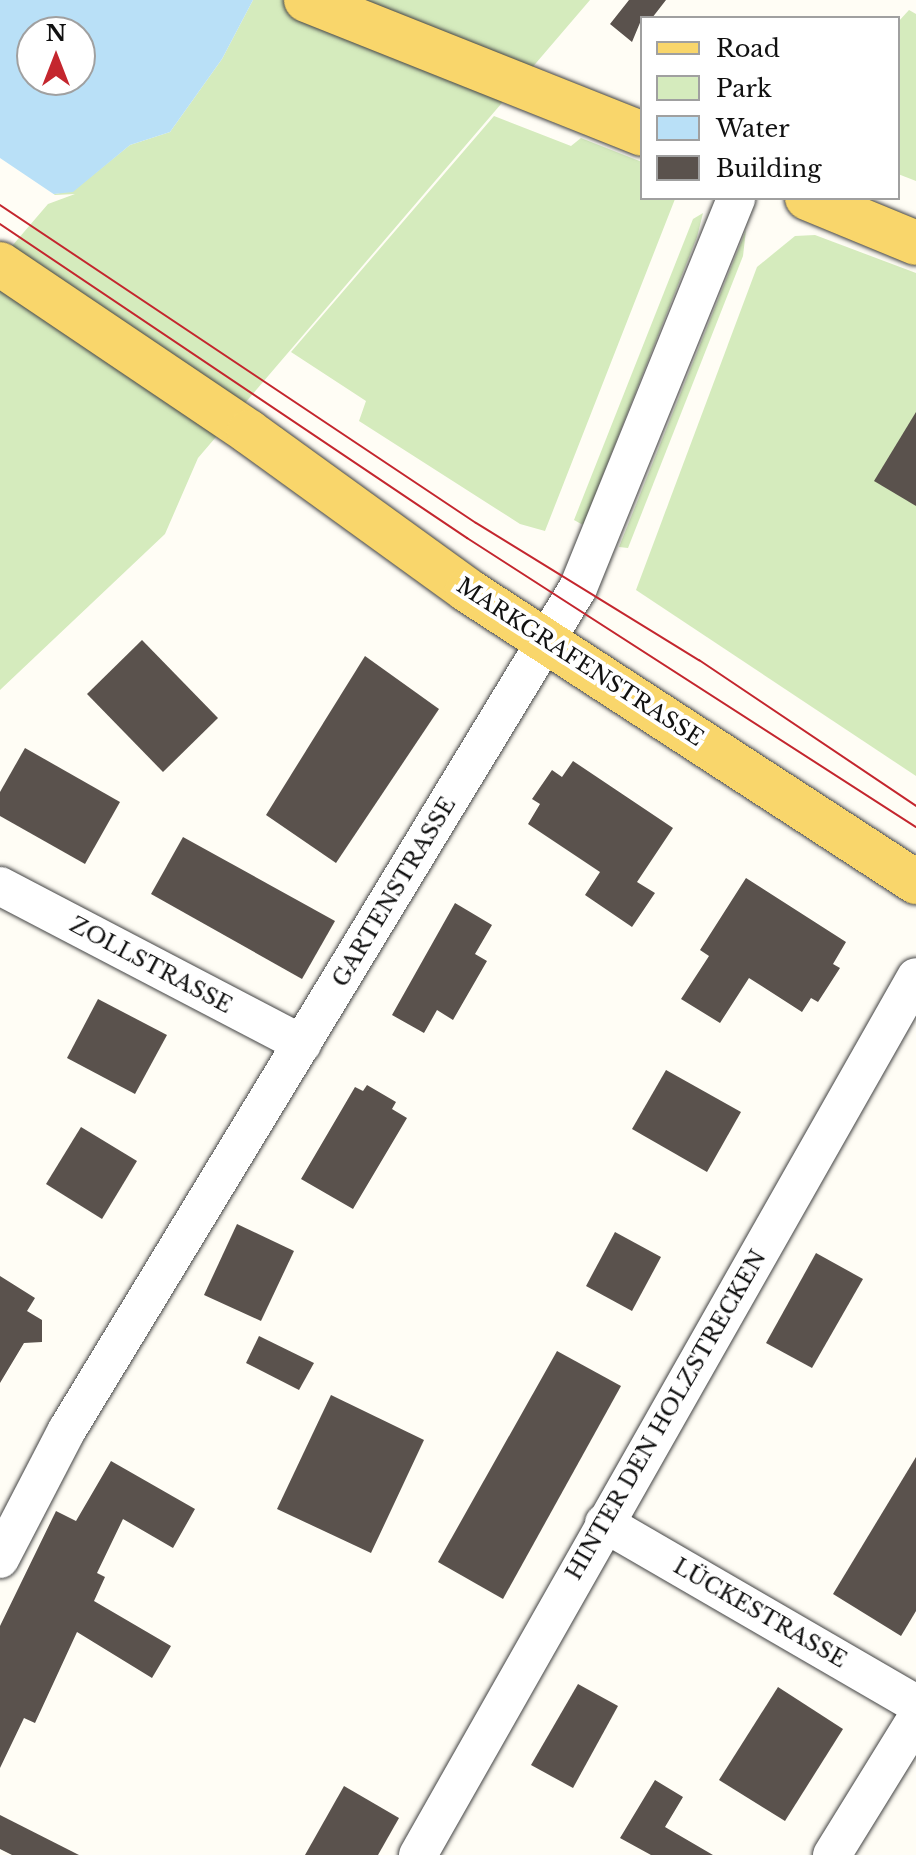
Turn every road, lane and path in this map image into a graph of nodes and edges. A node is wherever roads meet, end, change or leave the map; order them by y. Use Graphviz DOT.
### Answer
graph roads {
  1 [pos="306,0"];
  2 [pos="640,133"];
  3 [pos="735,200"];
  4 [pos="812,200"];
  5 [pos="916,243"];
  6 [pos="0,264"];
  7 [pos="545,642"];
  8 [pos="916,882"];
  9 [pos="0,886"];
  10 [pos="916,977"];
  11 [pos="302,1044"];
  12 [pos="604,1523"];
  13 [pos="0,1559"];
  14 [pos="916,1704"];
  15 [pos="916,1719"];
  16 [pos="418,1855"];
  17 [pos="832,1855"];
  1 -- 2 [label="main road"];
  3 -- 7 [label="street, GARTENSTRASSE"];
  4 -- 5 [label="main road"];
  6 -- 7 [label="main road, MARKGRAFENSTRASSE"];
  7 -- 8 [label="main road, MARKGRAFENSTRASSE"];
  7 -- 11 [label="street, GARTENSTRASSE"];
  9 -- 11 [label="street, ZOLLSTRASSE"];
  10 -- 12 [label="street, HINTER DEN HOLZSTRECKEN"];
  11 -- 13 [label="street, GARTENSTRASSE"];
  12 -- 14 [label="street, LÜCKESTRASSE"];
  12 -- 16 [label="street, HINTER DEN HOLZSTRECKEN"];
  15 -- 17 [label="street"];
}
